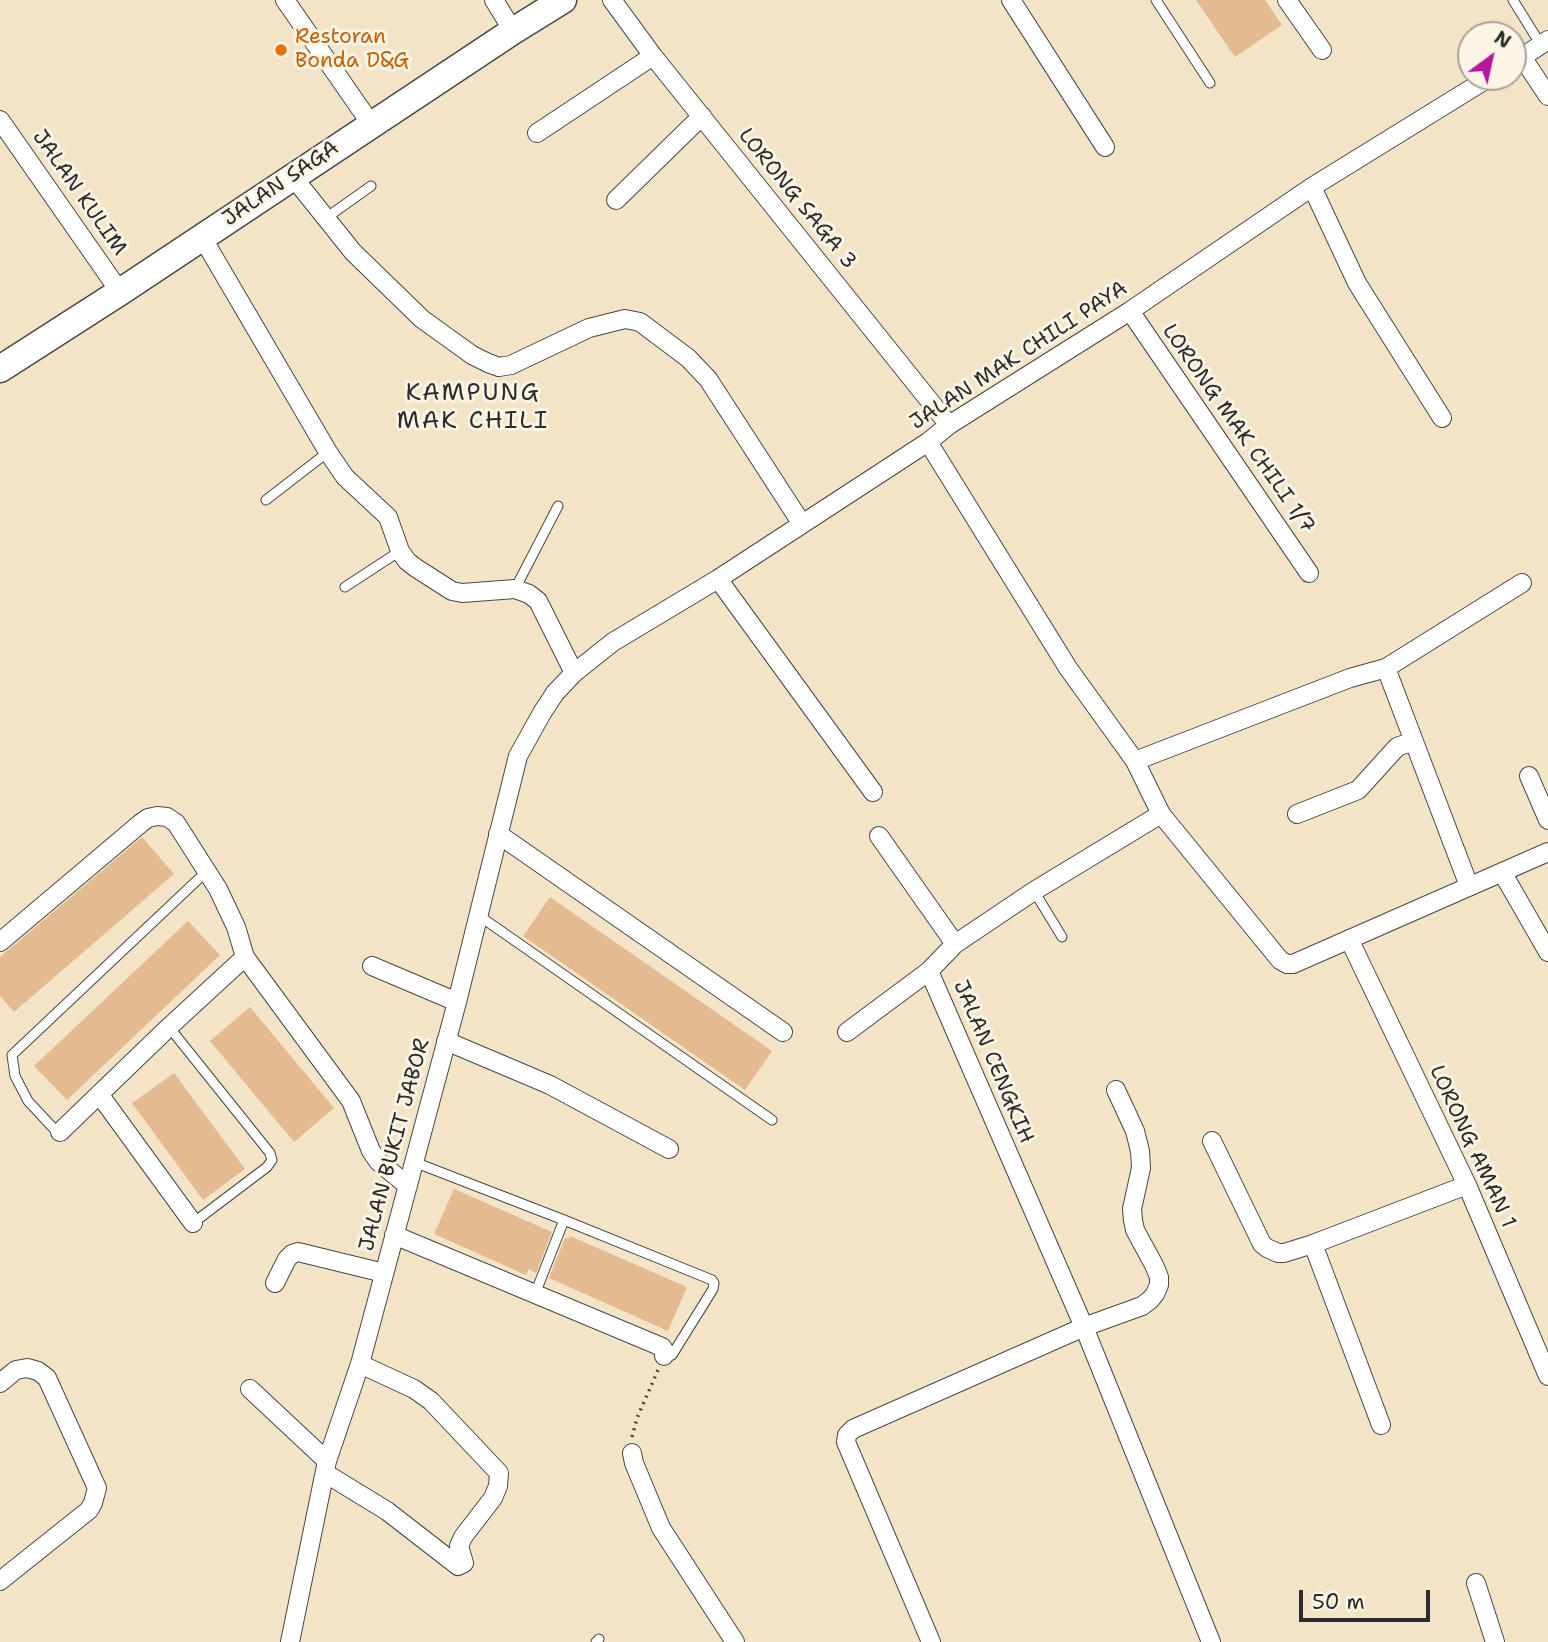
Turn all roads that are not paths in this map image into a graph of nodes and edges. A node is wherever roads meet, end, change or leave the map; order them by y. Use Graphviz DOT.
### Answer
graph roads {
  1 [pos="285,0"];
  2 [pos="494,0"];
  3 [pos="564,0"];
  4 [pos="612,0"];
  5 [pos="1012,0"];
  6 [pos="1156,0"];
  7 [pos="1287,0"];
  8 [pos="1513,0"];
  9 [pos="513,31"];
  10 [pos="1544,43"];
  11 [pos="1322,50"];
  12 [pos="1527,54"];
  13 [pos="653,56"];
  14 [pos="1527,71"];
  15 [pos="1210,83"];
  16 [pos="1467,91"];
  17 [pos="1548,96"];
  18 [pos="702,116"];
  19 [pos="0,120"];
  20 [pos="371,124"];
  21 [pos="537,133"];
  22 [pos="1105,147"];
  23 [pos="293,177"];
  24 [pos="371,186"];
  25 [pos="1312,187"];
  26 [pos="617,200"];
  27 [pos="326,218"];
  28 [pos="202,237"];
  29 [pos="120,292"];
  30 [pos="1130,311"];
  31 [pos="0,369"];
  32 [pos="1442,418"];
  33 [pos="948,425"];
  34 [pos="928,442"];
  35 [pos="328,452"];
  36 [pos="266,500"];
  37 [pos="558,506"];
  38 [pos="802,524"];
  39 [pos="400,551"];
  40 [pos="1309,573"];
  41 [pos="718,579"];
  42 [pos="1522,583"];
  43 [pos="345,587"];
  44 [pos="515,589"];
  45 [pos="1386,668"];
  46 [pos="573,673"];
  47 [pos="1413,741"];
  48 [pos="1135,761"];
  49 [pos="1529,776"];
  50 [pos="873,792"];
  51 [pos="1161,814"];
  52 [pos="1297,814"];
  53 [pos="1548,820"];
  54 [pos="498,834"];
  55 [pos="879,836"];
  56 [pos="1548,852"];
  57 [pos="207,871"];
  58 [pos="1502,872"];
  59 [pos="1469,887"];
  60 [pos="1034,891"];
  61 [pos="478,915"];
  62 [pos="1062,937"];
  63 [pos="1349,939"];
  64 [pos="0,942"];
  65 [pos="955,944"];
  66 [pos="1548,952"];
  67 [pos="245,957"];
  68 [pos="372,966"];
  69 [pos="929,971"];
  70 [pos="457,1002"];
  71 [pos="169,1027"];
  72 [pos="783,1032"];
  73 [pos="847,1032"];
  74 [pos="446,1041"];
  75 [pos="1116,1090"];
  76 [pos="99,1094"];
  77 [pos="772,1120"];
  78 [pos="60,1132"];
  79 [pos="1212,1141"];
  80 [pos="669,1149"];
  81 [pos="414,1162"];
  82 [pos="1467,1185"];
  83 [pos="408,1186"];
  84 [pos="564,1220"];
  85 [pos="193,1223"];
  86 [pos="394,1235"];
  87 [pos="1314,1244"];
  88 [pos="384,1273"];
  89 [pos="275,1283"];
  90 [pos="535,1294"];
  91 [pos="1084,1327"];
  92 [pos="664,1356"];
  93 [pos="360,1364"];
  94 [pos="1548,1376"];
  95 [pos="0,1383"];
  96 [pos="250,1389"];
  97 [pos="1381,1425"];
  98 [pos="632,1454"];
  99 [pos="326,1467"];
  100 [pos="0,1581"];
  101 [pos="1476,1583"];
  102 [pos="290,1642"];
  103 [pos="735,1642"];
  104 [pos="931,1642"];
  105 [pos="1212,1642"];
  106 [pos="1495,1642"];
  1 -- 20 [label="street"];
  2 -- 9 [label="street"];
  3 -- 9 [label="main road, JALAN SAGA"];
  4 -- 13 [label="street, LORONG SAGA 3"];
  5 -- 22 [label="street"];
  6 -- 15 [label="lane"];
  7 -- 11 [label="street"];
  8 -- 10 [label="lane"];
  9 -- 20 [label="main road, JALAN SAGA"];
  10 -- 12 [label="street"];
  13 -- 18 [label="street, LORONG SAGA 3"];
  13 -- 21 [label="street"];
  14 -- 17 [label="street"];
  16 -- 25 [label="street, JALAN MAK CHILI PAYA"];
  18 -- 26 [label="street"];
  18 -- 33 [label="street, LORONG SAGA 3"];
  19 -- 29 [label="street, JALAN KULIM"];
  20 -- 23 [label="main road, JALAN SAGA"];
  23 -- 27 [label="street"];
  23 -- 28 [label="main road, JALAN SAGA"];
  24 -- 27 [label="lane"];
  25 -- 30 [label="street, JALAN MAK CHILI PAYA"];
  25 -- 32 [label="street"];
  27 -- 38 [label="street"];
  28 -- 29 [label="main road, JALAN SAGA"];
  28 -- 35 [label="street"];
  29 -- 31 [label="main road, JALAN SAGA"];
  30 -- 33 [label="street, JALAN MAK CHILI PAYA"];
  30 -- 40 [label="street, LORONG MAK CHILI 1/7"];
  33 -- 34 [label="street, JALAN MAK CHILI PAYA"];
  34 -- 38 [label="street, JALAN MAK CHILI PAYA"];
  34 -- 48 [label="street"];
  35 -- 36 [label="lane"];
  35 -- 39 [label="street"];
  37 -- 44 [label="lane"];
  38 -- 41 [label="street, JALAN MAK CHILI PAYA"];
  39 -- 43 [label="lane"];
  39 -- 44 [label="street"];
  41 -- 46 [label="street, JALAN MAK CHILI PAYA"];
  41 -- 50 [label="street"];
  42 -- 45 [label="street"];
  44 -- 46 [label="street"];
  45 -- 47 [label="street"];
  45 -- 48 [label="street"];
  46 -- 54 [label="street, JALAN BUKIT JABOR"];
  47 -- 52 [label="street"];
  47 -- 59 [label="street"];
  48 -- 51 [label="street"];
  49 -- 53 [label="street"];
  51 -- 60 [label="street, JALAN CENGKIH"];
  51 -- 63 [label="street"];
  54 -- 61 [label="street, JALAN BUKIT JABOR"];
  54 -- 72 [label="street"];
  55 -- 65 [label="street"];
  56 -- 58 [label="street"];
  57 -- 64 [label="street"];
  57 -- 67 [label="street"];
  57 -- 78 [label="lane"];
  58 -- 59 [label="street"];
  58 -- 66 [label="street"];
  59 -- 63 [label="street"];
  60 -- 62 [label="lane"];
  60 -- 65 [label="street, JALAN CENGKIH"];
  61 -- 70 [label="street, JALAN BUKIT JABOR"];
  61 -- 77 [label="lane"];
  63 -- 82 [label="street, LORONG AMAN 1"];
  65 -- 69 [label="street, JALAN CENGKIH"];
  67 -- 71 [label="street"];
  67 -- 83 [label="street"];
  68 -- 70 [label="street"];
  69 -- 73 [label="street"];
  69 -- 91 [label="street, JALAN CENGKIH"];
  70 -- 74 [label="street, JALAN BUKIT JABOR"];
  71 -- 76 [label="street"];
  71 -- 85 [label="lane"];
  74 -- 80 [label="street"];
  74 -- 81 [label="street, JALAN BUKIT JABOR"];
  75 -- 91 [label="street"];
  76 -- 78 [label="street"];
  76 -- 85 [label="street"];
  79 -- 87 [label="street"];
  81 -- 83 [label="street, JALAN BUKIT JABOR"];
  81 -- 84 [label="lane"];
  82 -- 87 [label="street"];
  82 -- 94 [label="street, LORONG AMAN 1"];
  83 -- 86 [label="street, JALAN BUKIT JABOR"];
  84 -- 90 [label="lane"];
  84 -- 92 [label="lane"];
  86 -- 88 [label="street, JALAN BUKIT JABOR"];
  86 -- 90 [label="street"];
  87 -- 97 [label="street"];
  88 -- 89 [label="street"];
  88 -- 93 [label="street, JALAN BUKIT JABOR"];
  90 -- 92 [label="street"];
  91 -- 104 [label="street"];
  91 -- 105 [label="street, JALAN CENGKIH"];
  93 -- 99 [label="street, JALAN BUKIT JABOR"];
  93 -- 99 [label="street"];
  95 -- 100 [label="street"];
  96 -- 99 [label="street"];
  98 -- 103 [label="street"];
  99 -- 102 [label="street, JALAN BUKIT JABOR"];
  101 -- 106 [label="street"];
}
